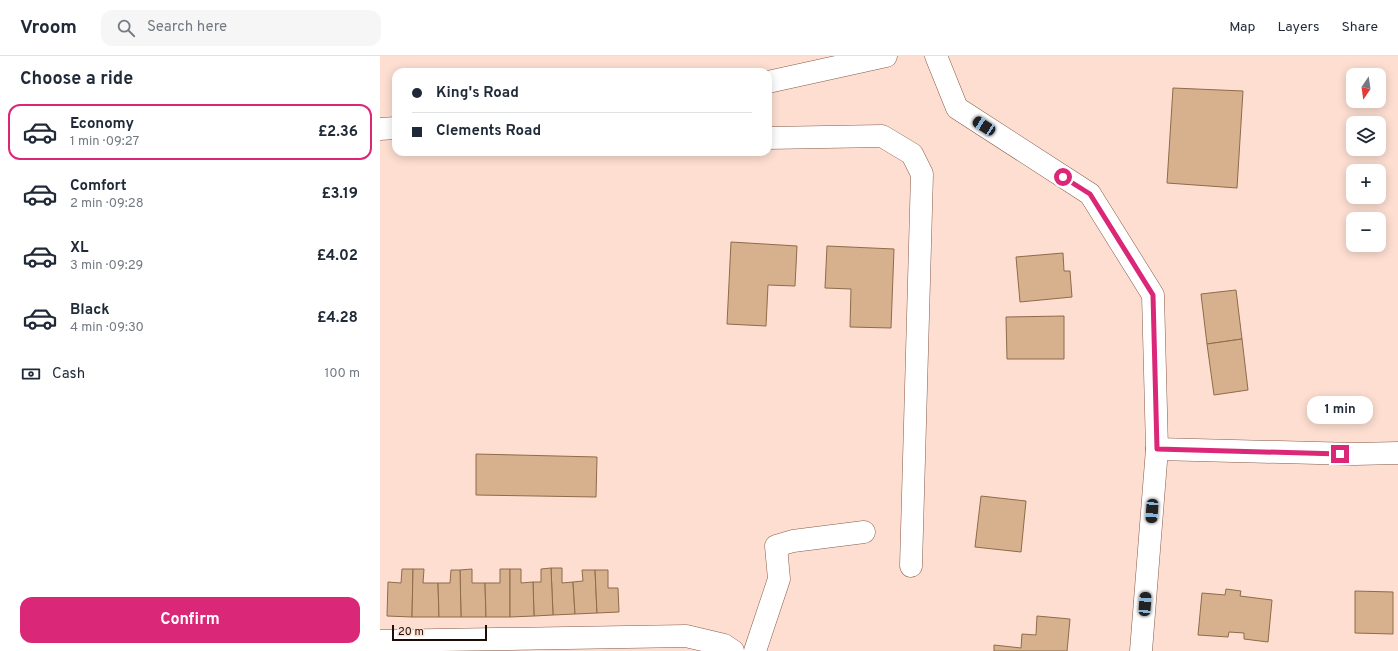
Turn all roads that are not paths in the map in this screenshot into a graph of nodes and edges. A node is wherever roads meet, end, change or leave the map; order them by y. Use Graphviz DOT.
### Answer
graph roads {
  1 [pos="886,56"];
  2 [pos="936,56"];
  3 [pos="772,81"];
  4 [pos="392,128"];
  5 [pos="380,129"];
  6 [pos="772,138"];
  7 [pos="1157,449"];
  8 [pos="1398,454"];
  9 [pos="864,532"];
  10 [pos="911,566"];
  11 [pos="380,641"];
  12 [pos="705,646"];
  13 [pos="733,651"];
  14 [pos="755,651"];
  15 [pos="1142,651"];
  1 -- 3 [label="street"];
  2 -- 7 [label="street"];
  4 -- 5 [label="street"];
  6 -- 10 [label="street"];
  7 -- 8 [label="street"];
  7 -- 15 [label="street"];
  9 -- 14 [label="street"];
  11 -- 12 [label="street"];
  12 -- 13 [label="street"];
}
